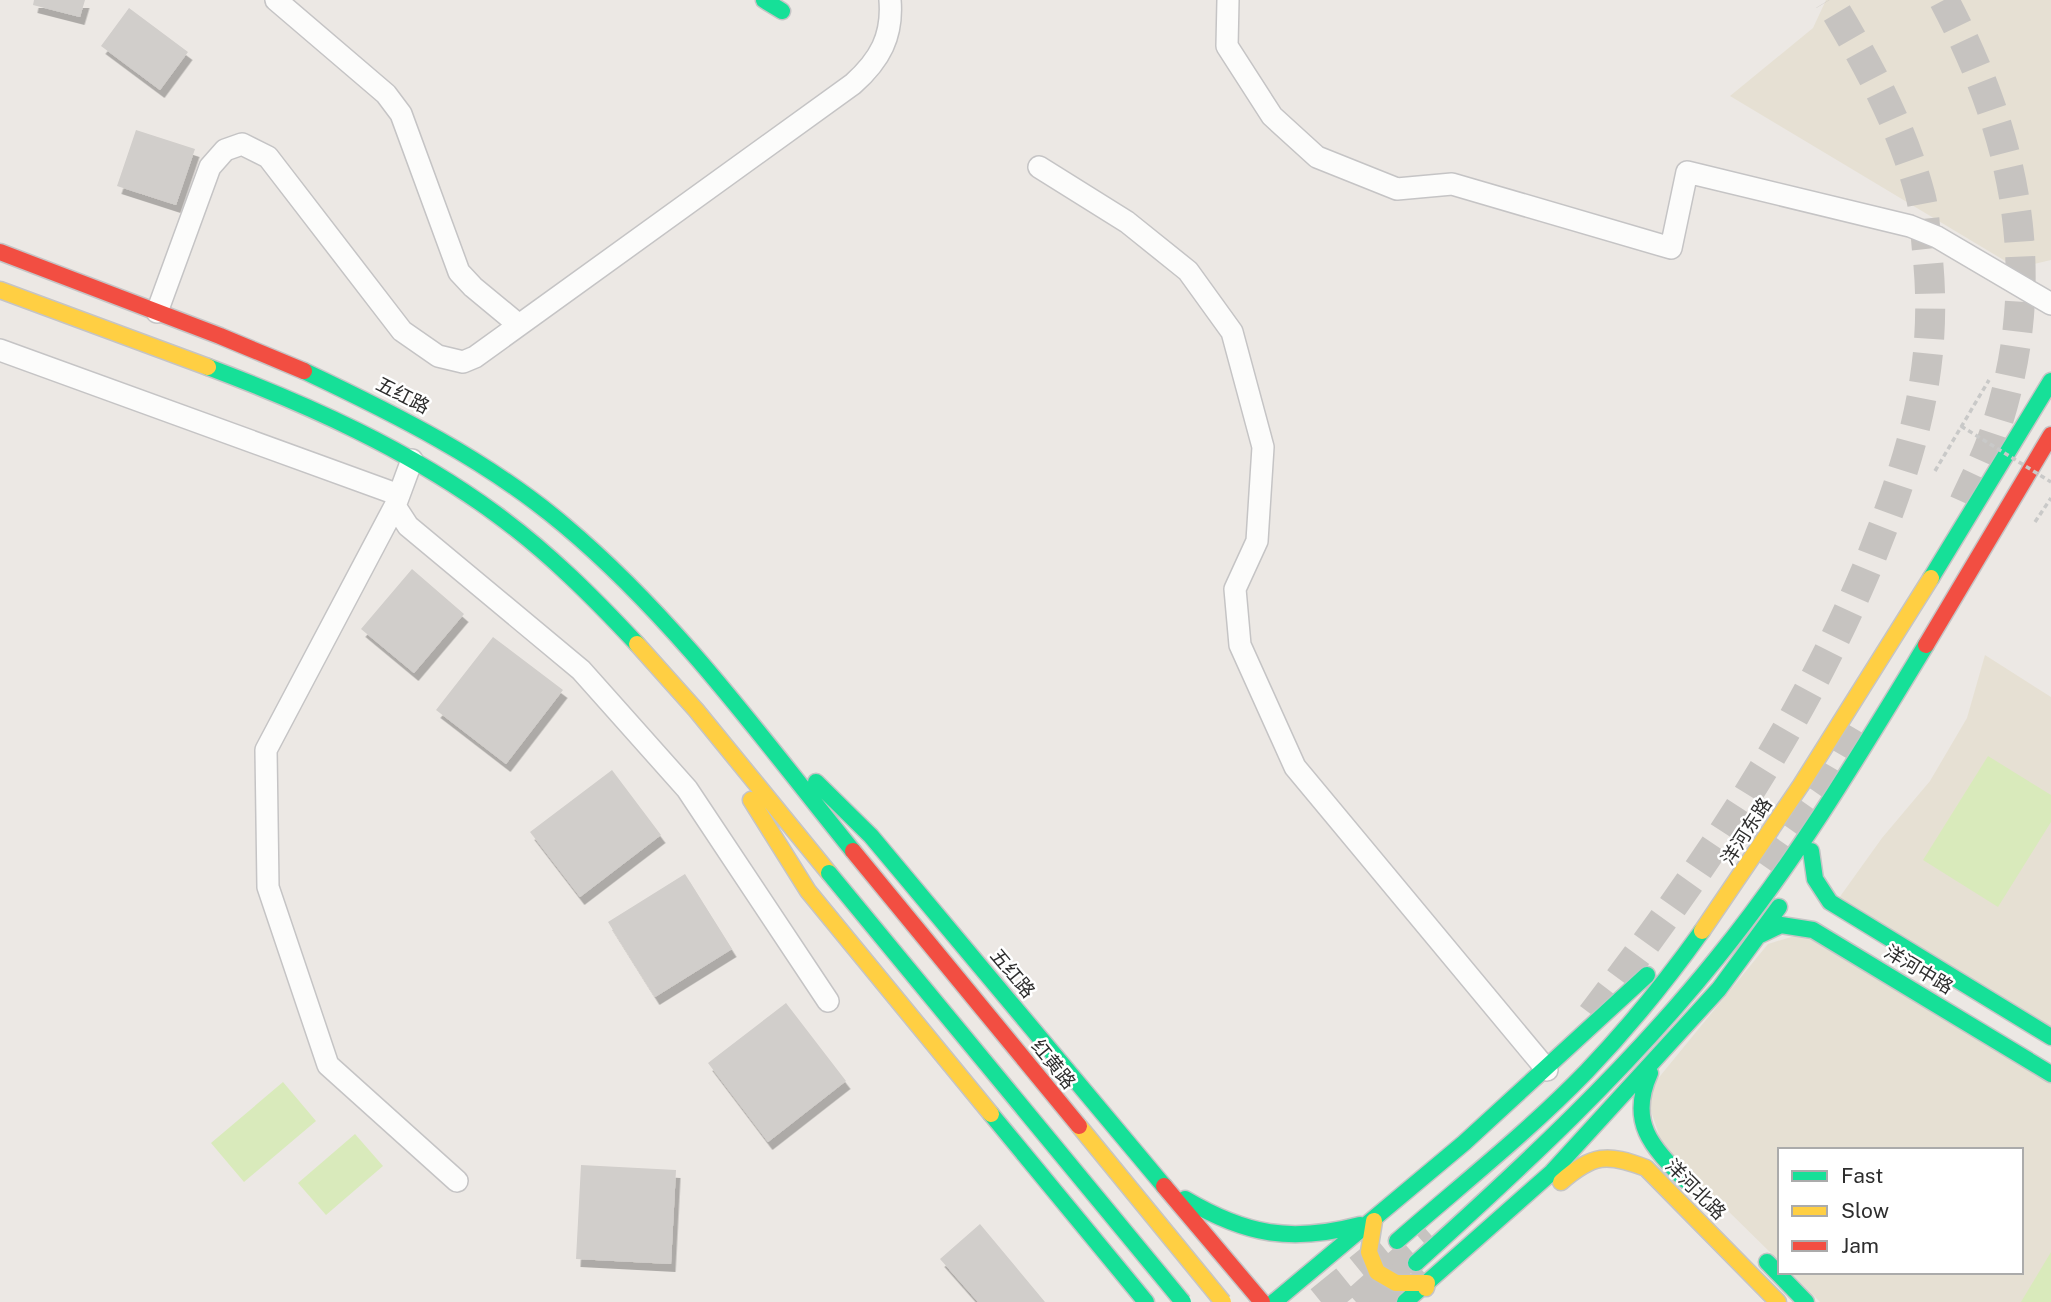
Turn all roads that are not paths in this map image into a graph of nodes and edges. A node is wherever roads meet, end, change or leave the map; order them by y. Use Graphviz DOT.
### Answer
graph roads {
  1 [pos="276,0"];
  2 [pos="764,0"];
  3 [pos="890,0"];
  4 [pos="1228,0"];
  5 [pos="782,11"];
  6 [pos="1039,167"];
  7 [pos="0,252"];
  8 [pos="0,290"];
  9 [pos="2051,304"];
  10 [pos="157,312"];
  11 [pos="519,325"];
  12 [pos="0,350"];
  13 [pos="2051,381"];
  14 [pos="2051,435"];
  15 [pos="412,460"];
  16 [pos="397,501"];
  17 [pos="717,685"];
  18 [pos="693,708"];
  19 [pos="1863,748"];
  20 [pos="853,851"];
  21 [pos="1811,851"];
  22 [pos="1732,892"];
  23 [pos="1760,935"];
  24 [pos="828,1001"];
  25 [pos="2051,1037"];
  26 [pos="1657,1061"];
  27 [pos="1547,1070"];
  28 [pos="2051,1074"];
  29 [pos="1015,1143"];
  30 [pos="457,1181"];
  31 [pos="1165,1185"];
  32 [pos="1699,1194"];
  33 [pos="1374,1221"];
  34 [pos="1059,1224"];
  35 [pos="1397,1241"];
  36 [pos="1097,1242"];
  37 [pos="1464,1251"];
  38 [pos="1758,1253"];
  39 [pos="1416,1263"];
  40 [pos="1778,1273"];
  41 [pos="1779,1274"];
  42 [pos="1427,1283"];
  43 [pos="1146,1302"];
  44 [pos="1183,1302"];
  45 [pos="1223,1302"];
  46 [pos="1262,1302"];
  47 [pos="1274,1302"];
  48 [pos="1405,1302"];
  49 [pos="1422,1302"];
  50 [pos="1778,1302"];
  51 [pos="1806,1302"];
  1 -- 11 [label="street"];
  2 -- 5 [label="main road"];
  3 -- 11 [label="street"];
  4 -- 9 [label="street"];
  6 -- 27 [label="street"];
  7 -- 10 [label="main road, 五红路"];
  8 -- 15 [label="main road"];
  10 -- 11 [label="street"];
  10 -- 17 [label="main road, 五红路"];
  12 -- 16 [label="street"];
  13 -- 22 [label="main road, 洋河东路"];
  14 -- 19 [label="main road"];
  15 -- 16 [label="street"];
  15 -- 18 [label="main road"];
  16 -- 24 [label="street"];
  16 -- 30 [label="street"];
  17 -- 20 [label="main road, 五红路"];
  17 -- 31 [label="main road, 五红路"];
  18 -- 29 [label="main road"];
  18 -- 44 [label="main road, bridge"];
  19 -- 21 [label="main road"];
  19 -- 39 [label="main road"];
  20 -- 45 [label="main road, 红黄路, bridge"];
  21 -- 23 [label="main road"];
  21 -- 25 [label="main road, 洋河中路"];
  22 -- 27 [label="main road"];
  22 -- 35 [label="main road, 洋河东路"];
  23 -- 26 [label="main road"];
  23 -- 28 [label="main road, 洋河中路"];
  26 -- 32 [label="main road, 洋河北路"];
  26 -- 37 [label="main road"];
  27 -- 33 [label="main road"];
  29 -- 34 [label="main road"];
  29 -- 36 [label="main road"];
  31 -- 33 [label="main road"];
  31 -- 36 [label="main road"];
  31 -- 46 [label="main road, 五红路"];
  33 -- 42 [label="main road"];
  33 -- 47 [label="main road"];
  36 -- 43 [label="main road"];
  37 -- 42 [label="main road"];
  37 -- 50 [label="main road, 洋河北路"];
  38 -- 40 [label="main road"];
  41 -- 51 [label="main road"];
  42 -- 48 [label="main road"];
  42 -- 49 [label="main road"];
}
